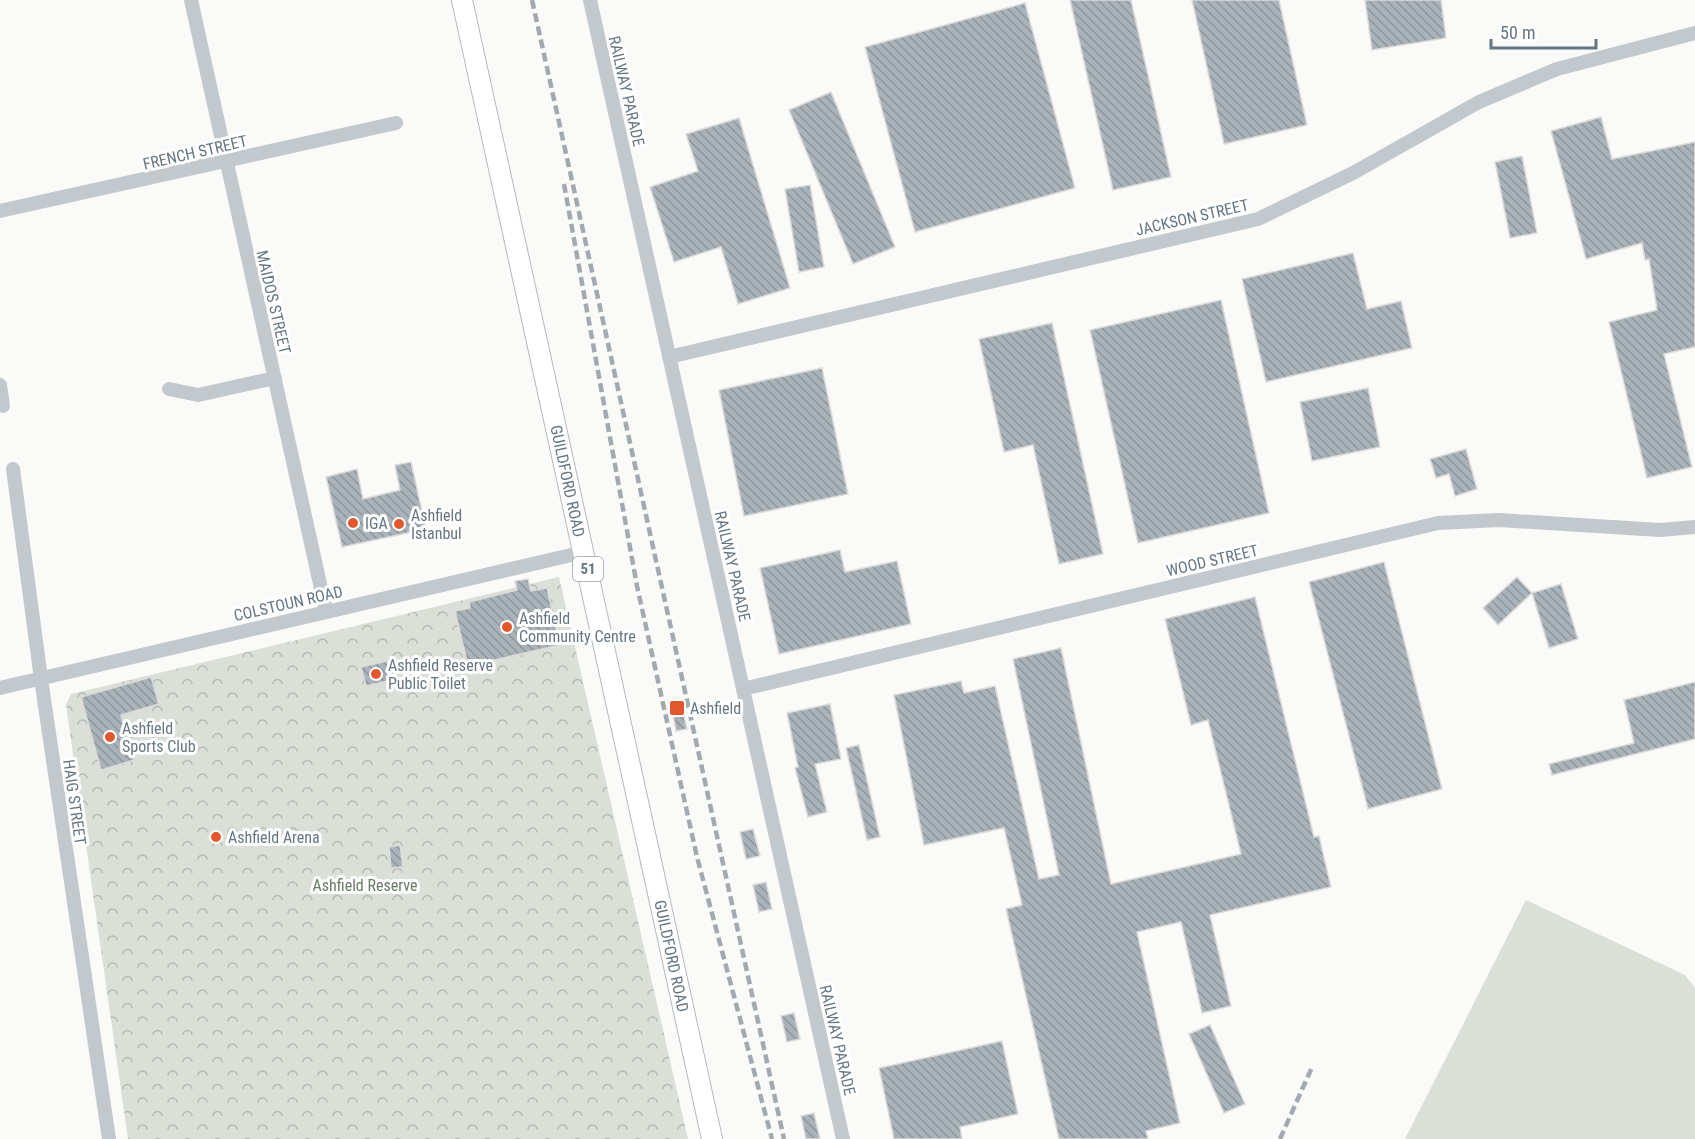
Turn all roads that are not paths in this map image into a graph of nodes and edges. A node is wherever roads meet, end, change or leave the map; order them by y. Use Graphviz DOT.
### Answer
graph roads {
  1 [pos="191,0"];
  2 [pos="462,0"];
  3 [pos="590,0"];
  4 [pos="1695,33"];
  5 [pos="396,123"];
  6 [pos="226,162"];
  7 [pos="0,212"];
  8 [pos="669,357"];
  9 [pos="275,378"];
  10 [pos="0,385"];
  11 [pos="170,389"];
  12 [pos="3,406"];
  13 [pos="13,469"];
  14 [pos="1695,527"];
  15 [pos="584,552"];
  16 [pos="326,611"];
  17 [pos="41,679"];
  18 [pos="0,688"];
  19 [pos="743,689"];
  20 [pos="109,1139"];
  21 [pos="712,1139"];
  22 [pos="843,1139"];
  1 -- 6 [label="street, MAIDOS STREET"];
  2 -- 15 [label="highway, GUILDFORD ROAD / 51"];
  3 -- 8 [label="street, RAILWAY PARADE"];
  4 -- 8 [label="street, JACKSON STREET"];
  5 -- 6 [label="street, FRENCH STREET"];
  6 -- 7 [label="street, FRENCH STREET"];
  6 -- 9 [label="street, MAIDOS STREET"];
  8 -- 19 [label="street, RAILWAY PARADE"];
  9 -- 11 [label="street"];
  9 -- 16 [label="street, MAIDOS STREET"];
  10 -- 12 [label="street"];
  13 -- 17 [label="street, HAIG STREET"];
  14 -- 19 [label="street, WOOD STREET"];
  15 -- 16 [label="street, COLSTOUN ROAD"];
  15 -- 21 [label="highway, GUILDFORD ROAD / 51"];
  16 -- 17 [label="street, COLSTOUN ROAD"];
  17 -- 18 [label="street, COLSTOUN ROAD"];
  17 -- 20 [label="street, HAIG STREET"];
  19 -- 22 [label="street, RAILWAY PARADE"];
}
